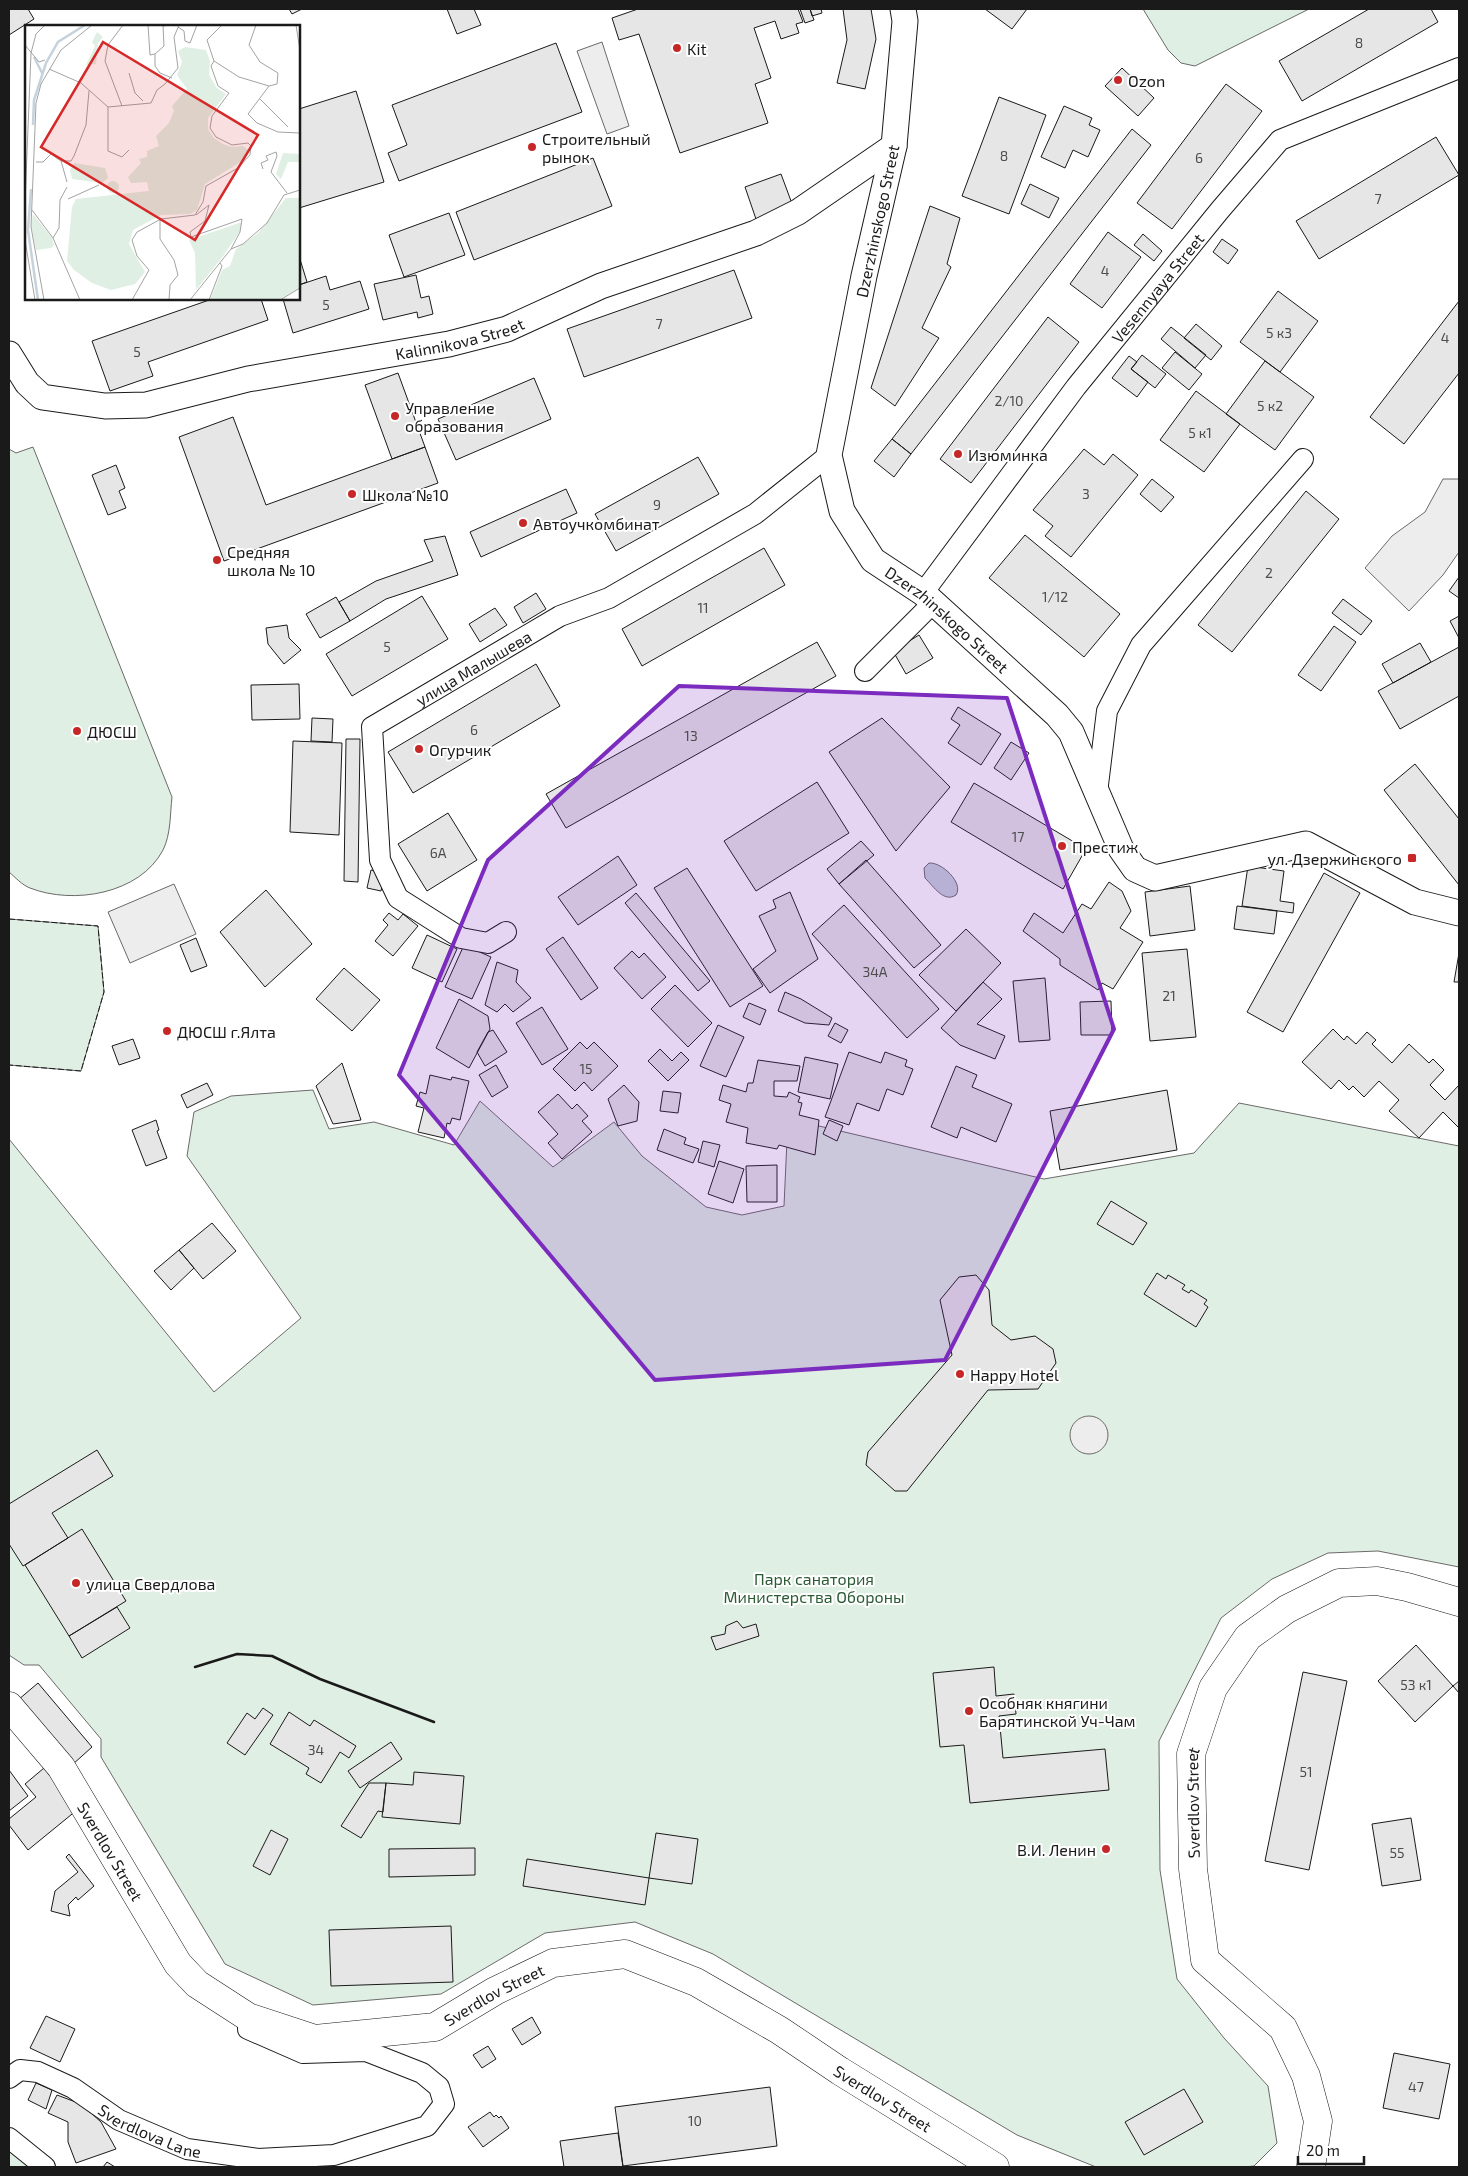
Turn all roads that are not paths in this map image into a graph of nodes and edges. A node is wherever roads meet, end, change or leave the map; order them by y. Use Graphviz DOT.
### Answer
graph roads {
  1 [pos="903,9"];
  2 [pos="1459,68"];
  3 [pos="894,146"];
  4 [pos="9,354"];
  5 [pos="829,455"];
  6 [pos="1303,459"];
  7 [pos="928,598"];
  8 [pos="865,671"];
  9 [pos="1097,793"];
  10 [pos="1459,913"];
  11 [pos="506,932"];
  12 [pos="1459,1602"];
  13 [pos="9,1706"];
  14 [pos="248,2017"];
  15 [pos="9,2078"];
  16 [pos="9,2138"];
  17 [pos="45,2167"];
  18 [pos="995,2167"];
  19 [pos="1311,2167"];
  1 -- 3 [label="street, Dzerzhinskogo Street"];
  2 -- 7 [label="street, Vesennyaya Street"];
  3 -- 4 [label="street, Kalinnikova Street"];
  3 -- 5 [label="street, Dzerzhinskogo Street"];
  5 -- 7 [label="street, Dzerzhinskogo Street"];
  5 -- 11 [label="street, улица Малышева"];
  6 -- 9 [label="street"];
  7 -- 8 [label="street, Vesennyaya Street"];
  7 -- 9 [label="street, Dzerzhinskogo Street"];
  9 -- 10 [label="street, Dzerzhinskogo Street"];
  12 -- 19 [label="main road, Sverdlov Street"];
  13 -- 14 [label="main road, Sverdlov Street"];
  14 -- 15 [label="street, Sverdlova Lane"];
  14 -- 18 [label="main road, Sverdlov Street"];
  16 -- 17 [label="street"];
}
